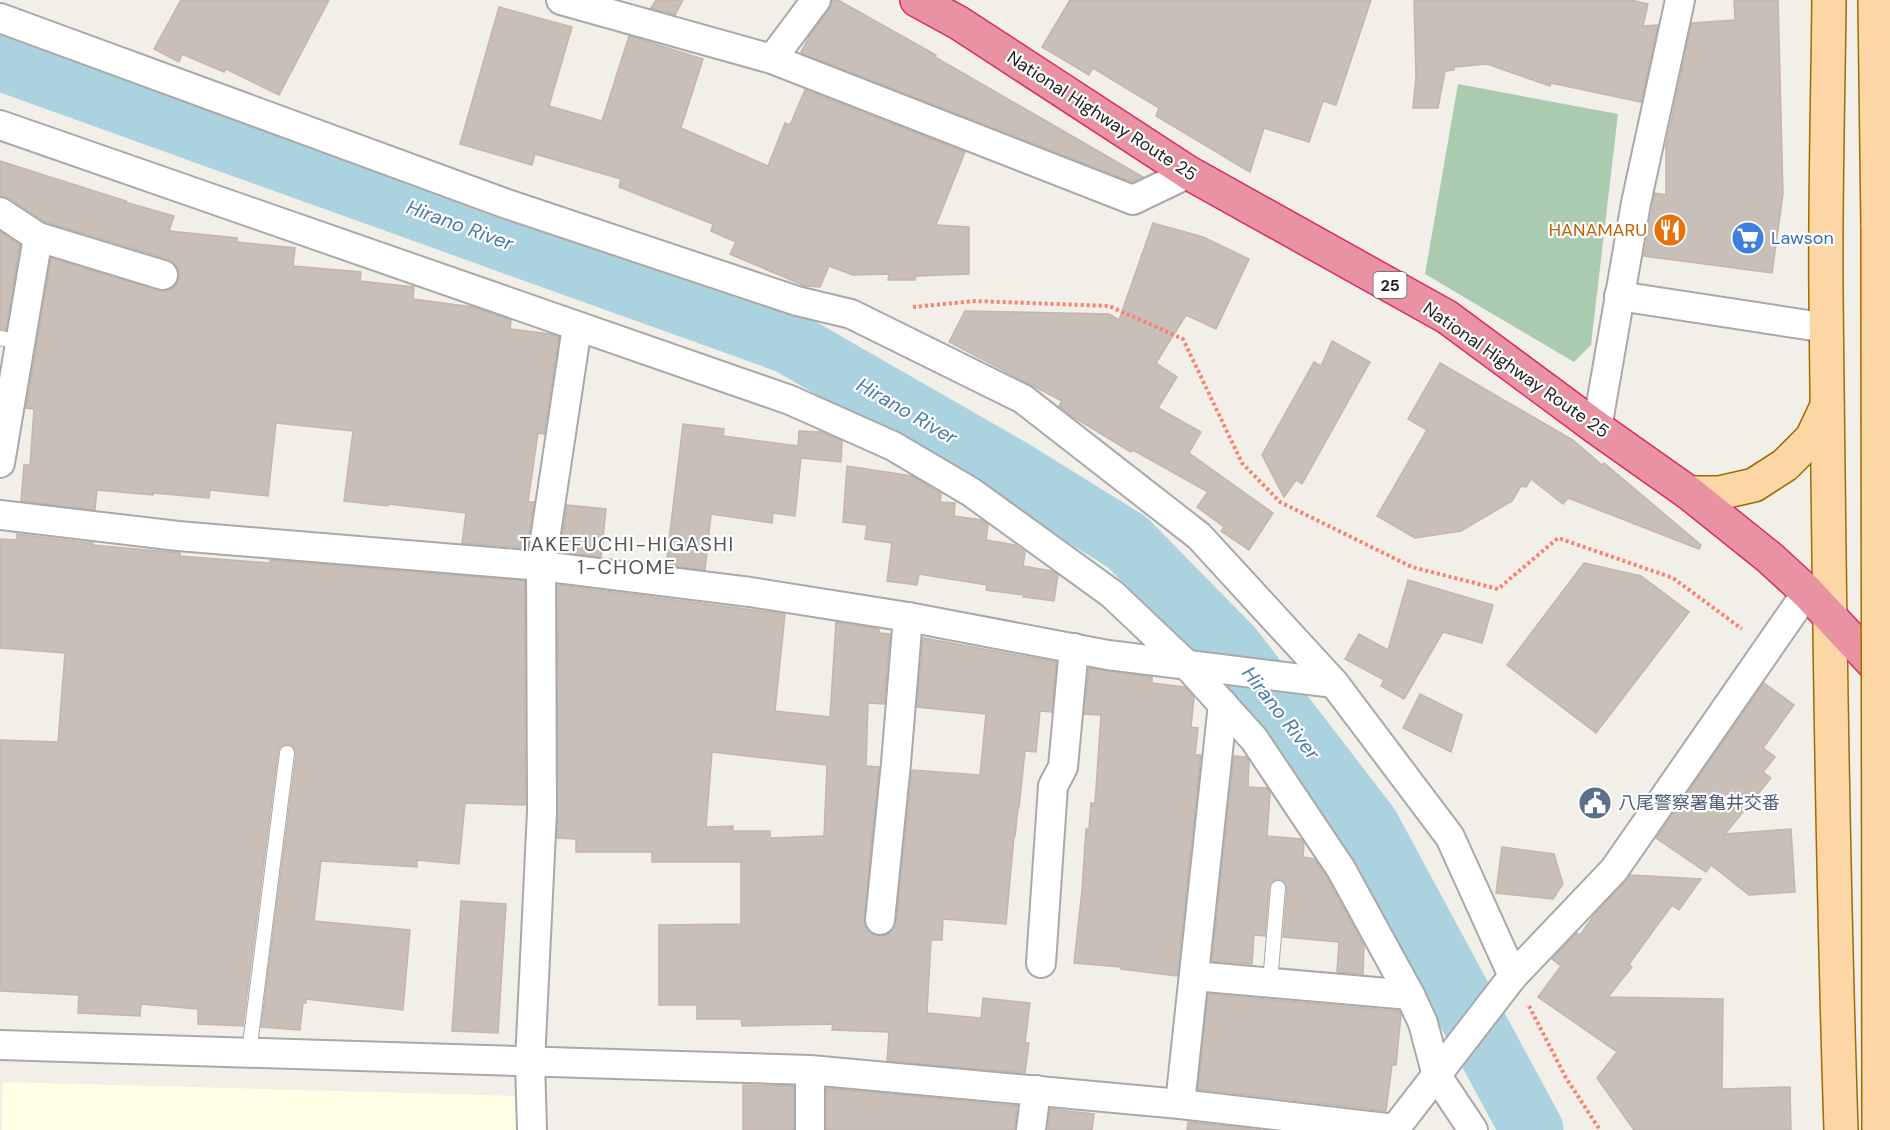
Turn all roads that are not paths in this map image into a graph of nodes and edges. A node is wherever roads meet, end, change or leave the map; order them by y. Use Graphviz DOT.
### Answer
graph roads {
  1 [pos="561,0"];
  2 [pos="816,0"];
  3 [pos="917,0"];
  4 [pos="1680,0"];
  5 [pos="1829,0"];
  6 [pos="1875,0"];
  7 [pos="0,18"];
  8 [pos="772,59"];
  9 [pos="0,125"];
  10 [pos="1189,173"];
  11 [pos="0,212"];
  12 [pos="38,237"];
  13 [pos="163,275"];
  14 [pos="1619,296"];
  15 [pos="577,327"];
  16 [pos="1827,328"];
  17 [pos="10,340"];
  18 [pos="1829,402"];
  19 [pos="1597,428"];
  20 [pos="0,463"];
  21 [pos="1689,493"];
  22 [pos="0,515"];
  23 [pos="541,566"];
  24 [pos="1807,592"];
  25 [pos="1830,616"];
  26 [pos="908,617"];
  27 [pos="1074,648"];
  28 [pos="1196,666"];
  29 [pos="1890,681"];
  30 [pos="1334,683"];
  31 [pos="1222,704"];
  32 [pos="287,753"];
  33 [pos="1890,825"];
  34 [pos="1278,888"];
  35 [pos="880,920"];
  36 [pos="1041,963"];
  37 [pos="1836,975"];
  38 [pos="1194,976"];
  39 [pos="1513,976"];
  40 [pos="1270,982"];
  41 [pos="1410,995"];
  42 [pos="0,1045"];
  43 [pos="249,1053"];
  44 [pos="530,1062"];
  45 [pos="810,1070"];
  46 [pos="1437,1076"];
  47 [pos="1036,1090"];
  48 [pos="1180,1104"];
  49 [pos="532,1130"];
  50 [pos="810,1130"];
  51 [pos="1031,1130"];
  52 [pos="1394,1130"];
  53 [pos="1473,1130"];
  54 [pos="1841,1130"];
  55 [pos="1879,1130"];
  1 -- 8 [label="street"];
  2 -- 8 [label="street"];
  3 -- 10 [label="highway, National Highway Route 25 / 25"];
  4 -- 14 [label="street"];
  5 -- 16 [label="main road"];
  6 -- 55 [label="main road, bridge"];
  7 -- 30 [label="street"];
  8 -- 10 [label="street"];
  9 -- 15 [label="street"];
  10 -- 19 [label="highway, National Highway Route 25 / 25"];
  11 -- 12 [label="street"];
  12 -- 13 [label="street"];
  12 -- 17 [label="street"];
  14 -- 16 [label="street"];
  14 -- 19 [label="street"];
  15 -- 23 [label="street"];
  15 -- 28 [label="street"];
  16 -- 18 [label="main road"];
  17 -- 20 [label="street"];
  18 -- 21 [label="main road"];
  18 -- 25 [label="main road"];
  19 -- 21 [label="highway, National Highway Route 25 / 25"];
  21 -- 24 [label="highway, National Highway Route 25 / 25"];
  22 -- 23 [label="street"];
  23 -- 26 [label="street"];
  23 -- 44 [label="street"];
  24 -- 25 [label="highway, National Highway Route 25 / 25"];
  24 -- 39 [label="street"];
  25 -- 29 [label="highway, National Highway Route 25 / 25"];
  25 -- 37 [label="main road"];
  26 -- 27 [label="street"];
  26 -- 35 [label="street"];
  27 -- 28 [label="street"];
  27 -- 36 [label="street"];
  28 -- 30 [label="street"];
  28 -- 31 [label="street"];
  30 -- 39 [label="street"];
  31 -- 38 [label="street"];
  31 -- 41 [label="street"];
  32 -- 43 [label="lane"];
  33 -- 37 [label="main road"];
  34 -- 40 [label="lane"];
  37 -- 54 [label="main road"];
  38 -- 40 [label="street"];
  38 -- 48 [label="street"];
  39 -- 46 [label="street"];
  40 -- 41 [label="street"];
  41 -- 46 [label="street"];
  42 -- 43 [label="street"];
  43 -- 44 [label="street"];
  44 -- 45 [label="street"];
  44 -- 49 [label="street"];
  45 -- 47 [label="street"];
  45 -- 50 [label="street"];
  46 -- 52 [label="street"];
  46 -- 53 [label="street"];
  47 -- 48 [label="street"];
  47 -- 51 [label="street"];
  48 -- 52 [label="street"];
}
